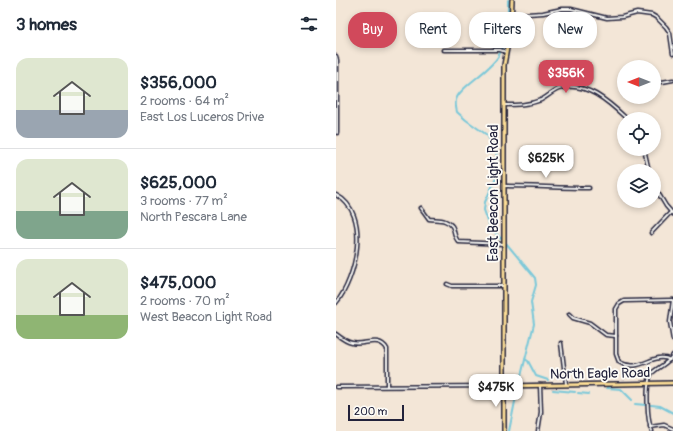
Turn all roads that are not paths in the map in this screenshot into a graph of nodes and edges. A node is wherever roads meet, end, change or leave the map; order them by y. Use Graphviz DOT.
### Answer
graph roads {
  1 [pos="512,0"];
  2 [pos="512,12"];
  3 [pos="535,14"];
  4 [pos="504,48"];
  5 [pos="444,50"];
  6 [pos="503,51"];
  7 [pos="673,54"];
  8 [pos="336,56"];
  9 [pos="673,80"];
  10 [pos="661,82"];
  11 [pos="504,105"];
  12 [pos="618,112"];
  13 [pos="337,133"];
  14 [pos="504,186"];
  15 [pos="589,188"];
  16 [pos="336,195"];
  17 [pos="661,199"];
  18 [pos="421,208"];
  19 [pos="672,213"];
  20 [pos="651,234"];
  21 [pos="504,244"];
  22 [pos="447,284"];
  23 [pos="505,286"];
  24 [pos="673,300"];
  25 [pos="336,303"];
  26 [pos="569,314"];
  27 [pos="336,334"];
  28 [pos="616,336"];
  29 [pos="673,340"];
  30 [pos="561,343"];
  31 [pos="673,355"];
  32 [pos="670,360"];
  33 [pos="648,383"];
  34 [pos="673,383"];
  35 [pos="566,384"];
  36 [pos="540,385"];
  37 [pos="504,386"];
  38 [pos="336,387"];
  39 [pos="387,387"];
  40 [pos="650,427"];
  41 [pos="673,429"];
  42 [pos="504,431"];
  43 [pos="538,431"];
  44 [pos="652,431"];
  1 -- 2 [label="main road, East Beacon Light Road"];
  3 -- 7 [label="street"];
  4 -- 6 [label="main road, East Beacon Light Road"];
  5 -- 6 [label="street"];
  6 -- 11 [label="main road, East Beacon Light Road"];
  8 -- 13 [label="street"];
  9 -- 10 [label="street"];
  11 -- 12 [label="street"];
  11 -- 14 [label="main road, East Beacon Light Road"];
  14 -- 15 [label="street"];
  14 -- 21 [label="main road, East Beacon Light Road"];
  16 -- 25 [label="street"];
  17 -- 19 [label="street"];
  18 -- 21 [label="street"];
  19 -- 20 [label="street"];
  21 -- 23 [label="main road, East Beacon Light Road"];
  22 -- 23 [label="street"];
  23 -- 37 [label="main road, East Beacon Light Road"];
  24 -- 28 [label="street"];
  24 -- 29 [label="street"];
  26 -- 28 [label="street"];
  27 -- 39 [label="street"];
  28 -- 32 [label="street"];
  30 -- 35 [label="street"];
  31 -- 32 [label="street"];
  32 -- 33 [label="street"];
  33 -- 34 [label="main road, North Eagle Road"];
  33 -- 35 [label="main road, North Eagle Road"];
  33 -- 40 [label="street"];
  35 -- 36 [label="main road, North Eagle Road"];
  36 -- 37 [label="main road, North Eagle Road"];
  36 -- 43 [label="street"];
  37 -- 39 [label="street, North Eagle Road"];
  37 -- 42 [label="main road, East Beacon Light Road"];
  38 -- 39 [label="street, North Eagle Road"];
  40 -- 41 [label="street"];
  40 -- 44 [label="street"];
}
